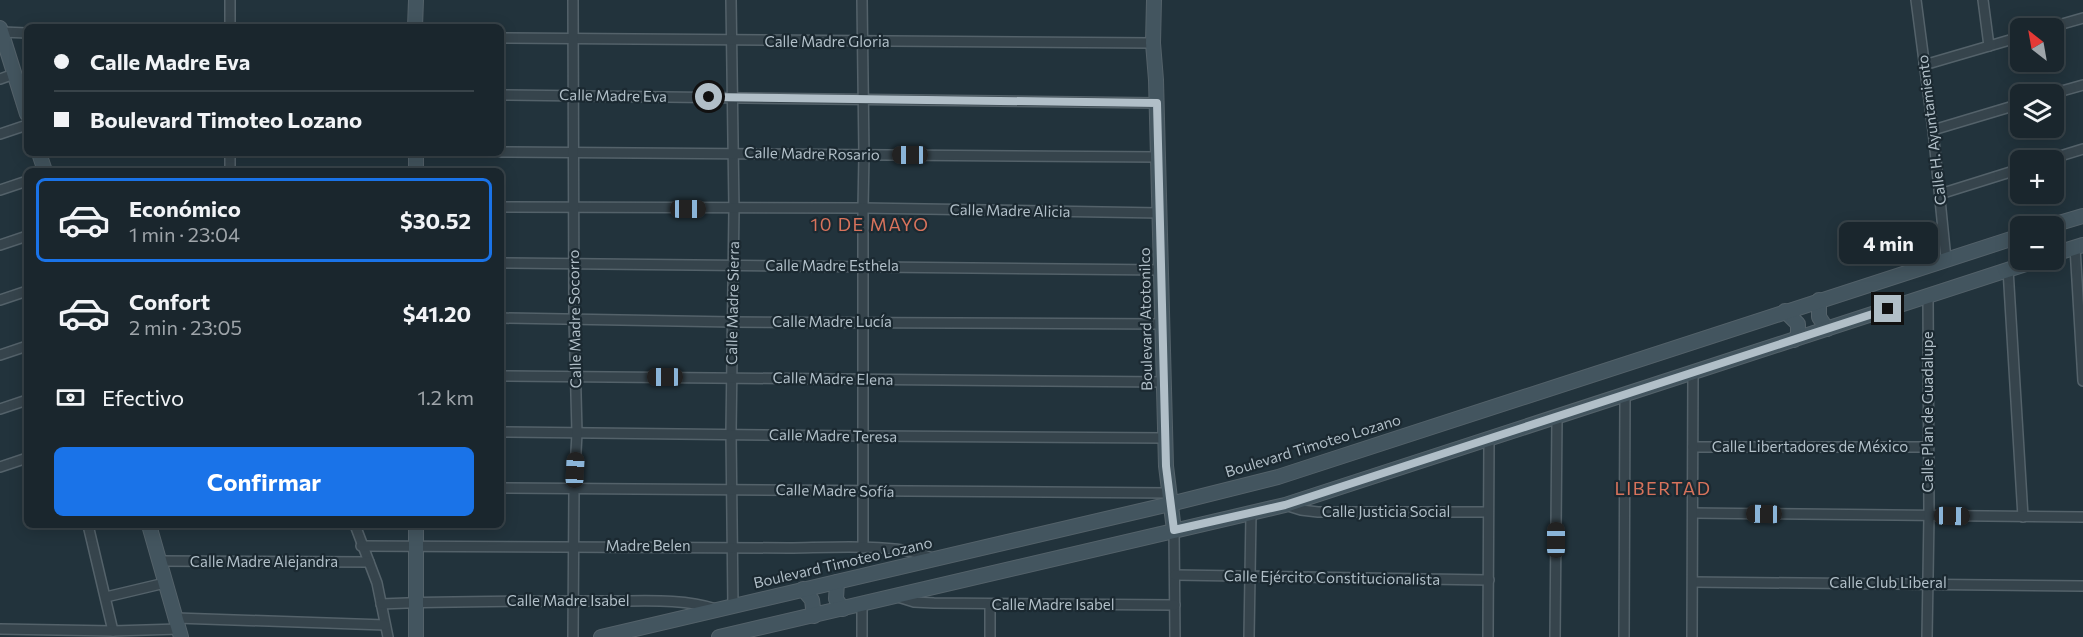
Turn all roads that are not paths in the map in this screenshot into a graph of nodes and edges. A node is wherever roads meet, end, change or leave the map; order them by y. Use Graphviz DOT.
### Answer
graph roads {
  1 [pos="230,0"];
  2 [pos="416,0"];
  3 [pos="573,0"];
  4 [pos="731,0"];
  5 [pos="862,0"];
  6 [pos="1154,0"];
  7 [pos="1916,0"];
  8 [pos="1983,0"];
  9 [pos="2083,18"];
  10 [pos="2064,23"];
  11 [pos="230,24"];
  12 [pos="416,24"];
  13 [pos="1,30"];
  14 [pos="24,33"];
  15 [pos="504,38"];
  16 [pos="573,38"];
  17 [pos="2010,40"];
  18 [pos="732,41"];
  19 [pos="862,42"];
  20 [pos="1153,43"];
  21 [pos="1989,46"];
  22 [pos="1924,65"];
  23 [pos="14,74"];
  24 [pos="0,79"];
  25 [pos="2083,85"];
  26 [pos="2064,90"];
  27 [pos="23,91"];
  28 [pos="504,95"];
  29 [pos="573,96"];
  30 [pos="732,97"];
  31 [pos="863,99"];
  32 [pos="1157,103"];
  33 [pos="2010,107"];
  34 [pos="24,126"];
  35 [pos="1933,129"];
  36 [pos="0,135"];
  37 [pos="2083,149"];
  38 [pos="504,152"];
  39 [pos="731,152"];
  40 [pos="573,153"];
  41 [pos="864,155"];
  42 [pos="2064,155"];
  43 [pos="1159,157"];
  44 [pos="2010,172"];
  45 [pos="24,183"];
  46 [pos="0,190"];
  47 [pos="1940,194"];
  48 [pos="504,207"];
  49 [pos="573,208"];
  50 [pos="863,208"];
  51 [pos="734,209"];
  52 [pos="1160,213"];
  53 [pos="2083,216"];
  54 [pos="2064,222"];
  55 [pos="24,237"];
  56 [pos="2010,239"];
  57 [pos="0,245"];
  58 [pos="2079,246"];
  59 [pos="2064,251"];
  60 [pos="1946,259"];
  61 [pos="504,263"];
  62 [pos="575,264"];
  63 [pos="733,266"];
  64 [pos="863,266"];
  65 [pos="2008,269"];
  66 [pos="1162,270"];
  67 [pos="24,292"];
  68 [pos="1928,296"];
  69 [pos="0,300"];
  70 [pos="1819,300"];
  71 [pos="1785,311"];
  72 [pos="504,318"];
  73 [pos="574,319"];
  74 [pos="864,321"];
  75 [pos="733,322"];
  76 [pos="1163,324"];
  77 [pos="1827,329"];
  78 [pos="1794,340"];
  79 [pos="24,347"];
  80 [pos="0,355"];
  81 [pos="1693,372"];
  82 [pos="504,376"];
  83 [pos="576,377"];
  84 [pos="732,377"];
  85 [pos="863,380"];
  86 [pos="2083,381"];
  87 [pos="1164,382"];
  88 [pos="1625,395"];
  89 [pos="24,401"];
  90 [pos="0,409"];
  91 [pos="1557,417"];
  92 [pos="504,432"];
  93 [pos="577,433"];
  94 [pos="731,433"];
  95 [pos="862,437"];
  96 [pos="1166,438"];
  97 [pos="1489,439"];
  98 [pos="1693,447"];
  99 [pos="1928,447"];
  100 [pos="24,459"];
  101 [pos="0,467"];
  102 [pos="504,488"];
  103 [pos="574,489"];
  104 [pos="731,489"];
  105 [pos="863,492"];
  106 [pos="1169,499"];
  107 [pos="1285,505"];
  108 [pos="1488,512"];
  109 [pos="1693,513"];
  110 [pos="1251,514"];
  111 [pos="1929,516"];
  112 [pos="2023,517"];
  113 [pos="2083,517"];
  114 [pos="89,528"];
  115 [pos="150,528"];
  116 [pos="356,528"];
  117 [pos="416,528"];
  118 [pos="1174,530"];
  119 [pos="362,546"];
  120 [pos="416,546"];
  121 [pos="574,546"];
  122 [pos="731,546"];
  123 [pos="863,548"];
  124 [pos="933,559"];
  125 [pos="160,561"];
  126 [pos="369,562"];
  127 [pos="1175,575"];
  128 [pos="1251,578"];
  129 [pos="1488,579"];
  130 [pos="837,582"];
  131 [pos="1693,582"];
  132 [pos="165,583"];
  133 [pos="1928,583"];
  134 [pos="2083,586"];
  135 [pos="803,590"];
  136 [pos="896,596"];
  137 [pos="106,597"];
  138 [pos="574,601"];
  139 [pos="416,602"];
  140 [pos="381,604"];
  141 [pos="862,605"];
  142 [pos="990,605"];
  143 [pos="1175,605"];
  144 [pos="733,606"];
  145 [pos="843,609"];
  146 [pos="718,610"];
  147 [pos="814,616"];
  148 [pos="385,625"];
  149 [pos="179,628"];
  150 [pos="0,629"];
  151 [pos="113,631"];
  152 [pos="41,633"];
  153 [pos="727,636"];
  154 [pos="388,637"];
  155 [pos="416,637"];
  156 [pos="573,637"];
  157 [pos="601,637"];
  158 [pos="862,637"];
  159 [pos="990,637"];
  160 [pos="1175,637"];
  161 [pos="1249,637"];
  162 [pos="1488,637"];
  163 [pos="1555,637"];
  164 [pos="1624,637"];
  165 [pos="1692,637"];
  166 [pos="1927,637"];
  1 -- 11 [label="street"];
  2 -- 12 [label="main road"];
  3 -- 16 [label="street, Calle Madre Socorro"];
  4 -- 18 [label="street, Calle Madre Sierra"];
  5 -- 19 [label="street"];
  6 -- 20 [label="main road, Boulevard Atotonilco"];
  7 -- 22 [label="street, Calle H. Ayuntamiento"];
  8 -- 21 [label="street"];
  9 -- 10 [label="street"];
  13 -- 14 [label="street"];
  13 -- 23 [label="main road"];
  15 -- 16 [label="street, Calle Madre Gloria"];
  16 -- 18 [label="street, Calle Madre Gloria"];
  16 -- 29 [label="street, Calle Madre Socorro"];
  17 -- 21 [label="street"];
  18 -- 19 [label="street, Calle Madre Gloria"];
  18 -- 30 [label="street, Calle Madre Sierra"];
  19 -- 20 [label="street, Calle Madre Gloria"];
  19 -- 31 [label="street"];
  20 -- 32 [label="main road, Boulevard Atotonilco"];
  21 -- 22 [label="street"];
  22 -- 35 [label="street, Calle H. Ayuntamiento"];
  23 -- 24 [label="street"];
  23 -- 27 [label="main road"];
  25 -- 26 [label="street"];
  28 -- 29 [label="street, Calle Madre Eva"];
  29 -- 30 [label="street, Calle Madre Eva"];
  29 -- 40 [label="street, Calle Madre Socorro"];
  30 -- 31 [label="street, Calle Madre Eva"];
  30 -- 39 [label="street, Calle Madre Sierra"];
  31 -- 32 [label="street, Calle Madre Eva"];
  31 -- 41 [label="street"];
  32 -- 43 [label="main road, Boulevard Atotonilco"];
  33 -- 35 [label="street"];
  34 -- 36 [label="street"];
  35 -- 47 [label="street, Calle H. Ayuntamiento"];
  37 -- 42 [label="street"];
  38 -- 40 [label="street, Calle Madre Rosario"];
  39 -- 40 [label="street, Calle Madre Rosario"];
  39 -- 41 [label="street, Calle Madre Rosario"];
  39 -- 51 [label="street, Calle Madre Sierra"];
  40 -- 49 [label="street, Calle Madre Socorro"];
  41 -- 43 [label="street, Calle Madre Rosario"];
  41 -- 50 [label="street"];
  43 -- 52 [label="main road, Boulevard Atotonilco"];
  44 -- 47 [label="street"];
  45 -- 46 [label="street"];
  47 -- 60 [label="street, Calle H. Ayuntamiento"];
  48 -- 49 [label="street, Calle Madre Alicia"];
  49 -- 51 [label="street, Calle Madre Alicia"];
  49 -- 62 [label="street, Calle Madre Socorro"];
  50 -- 51 [label="street, Calle Madre Alicia"];
  50 -- 52 [label="street, Calle Madre Alicia"];
  50 -- 64 [label="street"];
  51 -- 63 [label="street, Calle Madre Sierra"];
  52 -- 66 [label="main road, Boulevard Atotonilco"];
  53 -- 54 [label="main road"];
  55 -- 57 [label="street"];
  56 -- 60 [label="main road, Boulevard Timoteo Lozano"];
  58 -- 59 [label="main road"];
  58 -- 86 [label="street"];
  60 -- 70 [label="main road, Boulevard Timoteo Lozano"];
  61 -- 62 [label="street, Calle Madre Esthela"];
  62 -- 63 [label="street, Calle Madre Esthela"];
  62 -- 73 [label="street, Calle Madre Socorro"];
  63 -- 64 [label="street, Calle Madre Esthela"];
  63 -- 75 [label="street, Calle Madre Sierra"];
  64 -- 66 [label="street, Calle Madre Esthela"];
  64 -- 74 [label="street"];
  65 -- 68 [label="main road"];
  65 -- 112 [label="street"];
  66 -- 76 [label="main road, Boulevard Atotonilco"];
  67 -- 69 [label="street"];
  68 -- 77 [label="main road"];
  68 -- 99 [label="street, Calle Plan de Guadalupe"];
  70 -- 71 [label="main road, Boulevard Timoteo Lozano"];
  70 -- 77 [label="main road"];
  71 -- 78 [label="main road"];
  71 -- 106 [label="main road, Boulevard Timoteo Lozano"];
  72 -- 73 [label="street, Calle Madre Lucía"];
  73 -- 75 [label="street, Calle Madre Lucía"];
  73 -- 83 [label="street, Calle Madre Socorro"];
  74 -- 75 [label="street, Calle Madre Lucía"];
  74 -- 76 [label="street, Calle Madre Lucía"];
  74 -- 85 [label="street"];
  75 -- 84 [label="street, Calle Madre Sierra"];
  76 -- 87 [label="main road, Boulevard Atotonilco"];
  77 -- 78 [label="main road"];
  78 -- 81 [label="main road"];
  79 -- 80 [label="street"];
  81 -- 88 [label="main road"];
  81 -- 98 [label="street"];
  82 -- 83 [label="street, Calle Madre Elena"];
  83 -- 84 [label="street, Calle Madre Elena"];
  83 -- 93 [label="street, Calle Madre Socorro"];
  84 -- 85 [label="street, Calle Madre Elena"];
  84 -- 94 [label="street, Calle Madre Sierra"];
  85 -- 87 [label="street, Calle Madre Elena"];
  85 -- 95 [label="street"];
  87 -- 96 [label="main road, Boulevard Atotonilco"];
  88 -- 91 [label="main road"];
  88 -- 164 [label="street"];
  89 -- 90 [label="street"];
  91 -- 97 [label="main road"];
  91 -- 163 [label="street"];
  92 -- 93 [label="street, Calle Madre Teresa"];
  93 -- 94 [label="street, Calle Madre Teresa"];
  93 -- 103 [label="street, Calle Madre Socorro"];
  94 -- 95 [label="street, Calle Madre Teresa"];
  94 -- 104 [label="street, Calle Madre Sierra"];
  95 -- 96 [label="street, Calle Madre Teresa"];
  95 -- 105 [label="street"];
  96 -- 106 [label="main road, Boulevard Atotonilco"];
  97 -- 107 [label="main road"];
  97 -- 108 [label="street"];
  98 -- 99 [label="street, Calle Libertadores de México"];
  98 -- 109 [label="street"];
  99 -- 111 [label="street, Calle Plan de Guadalupe"];
  100 -- 101 [label="street"];
  102 -- 103 [label="street, Calle Madre Sofía"];
  103 -- 104 [label="street, Calle Madre Sofía"];
  103 -- 121 [label="street, Calle Madre Socorro"];
  104 -- 105 [label="street, Calle Madre Sofía"];
  104 -- 122 [label="street, Calle Madre Sierra"];
  105 -- 106 [label="street, Calle Madre Sofía"];
  105 -- 123 [label="street"];
  106 -- 118 [label="main road, Boulevard Atotonilco"];
  106 -- 124 [label="main road, Boulevard Timoteo Lozano"];
  107 -- 108 [label="street, Calle Justicia Social"];
  107 -- 110 [label="main road"];
  108 -- 129 [label="street"];
  109 -- 111 [label="street"];
  109 -- 131 [label="street"];
  110 -- 118 [label="main road"];
  110 -- 128 [label="street"];
  111 -- 112 [label="street"];
  111 -- 133 [label="street, Calle Plan de Guadalupe"];
  112 -- 113 [label="street"];
  114 -- 137 [label="street"];
  115 -- 125 [label="main road"];
  116 -- 119 [label="street"];
  117 -- 120 [label="main road"];
  118 -- 127 [label="street, Boulevard Atotonilco"];
  118 -- 136 [label="main road"];
  119 -- 120 [label="street, Madre Belen"];
  119 -- 126 [label="street"];
  120 -- 121 [label="street, Madre Belen"];
  120 -- 139 [label="main road"];
  121 -- 122 [label="street, Madre Belen"];
  121 -- 138 [label="street, Calle Madre Socorro"];
  122 -- 123 [label="street, Madre Belen"];
  122 -- 144 [label="street, Calle Madre Sierra"];
  123 -- 124 [label="street, Madre Belen"];
  124 -- 130 [label="main road, Boulevard Timoteo Lozano"];
  125 -- 126 [label="street, Calle Madre Alejandra"];
  125 -- 132 [label="main road"];
  126 -- 140 [label="street"];
  127 -- 128 [label="street, Calle Ejército Constitucionalista"];
  127 -- 143 [label="street, Boulevard Atotonilco"];
  128 -- 129 [label="street, Calle Ejército Constitucionalista"];
  128 -- 161 [label="street"];
  129 -- 162 [label="street"];
  130 -- 135 [label="main road, Boulevard Timoteo Lozano"];
  130 -- 145 [label="main road"];
  131 -- 133 [label="street, Calle Club Liberal"];
  131 -- 165 [label="street"];
  132 -- 137 [label="street"];
  132 -- 149 [label="main road"];
  133 -- 134 [label="street, Calle Club Liberal"];
  133 -- 166 [label="street, Calle Plan de Guadalupe"];
  135 -- 144 [label="main road, Boulevard Timoteo Lozano"];
  135 -- 147 [label="main road"];
  136 -- 141 [label="main road"];
  136 -- 142 [label="street, Calle Madre Isabel"];
  137 -- 151 [label="street"];
  138 -- 139 [label="street, Calle Madre Isabel"];
  138 -- 146 [label="street, Calle Madre Isabel"];
  138 -- 156 [label="street, Calle Madre Socorro"];
  139 -- 140 [label="street, Calle Madre Isabel"];
  139 -- 155 [label="main road"];
  140 -- 148 [label="street"];
  141 -- 145 [label="main road"];
  141 -- 158 [label="street"];
  142 -- 143 [label="street, Calle Madre Isabel"];
  142 -- 159 [label="street"];
  143 -- 160 [label="street, Boulevard Atotonilco"];
  144 -- 146 [label="main road, Boulevard Timoteo Lozano"];
  145 -- 147 [label="main road"];
  146 -- 157 [label="main road, Boulevard Timoteo Lozano"];
  147 -- 153 [label="main road"];
  148 -- 149 [label="street"];
  148 -- 154 [label="street"];
  149 -- 151 [label="street"];
  150 -- 152 [label="street"];
  151 -- 152 [label="street"];
}
